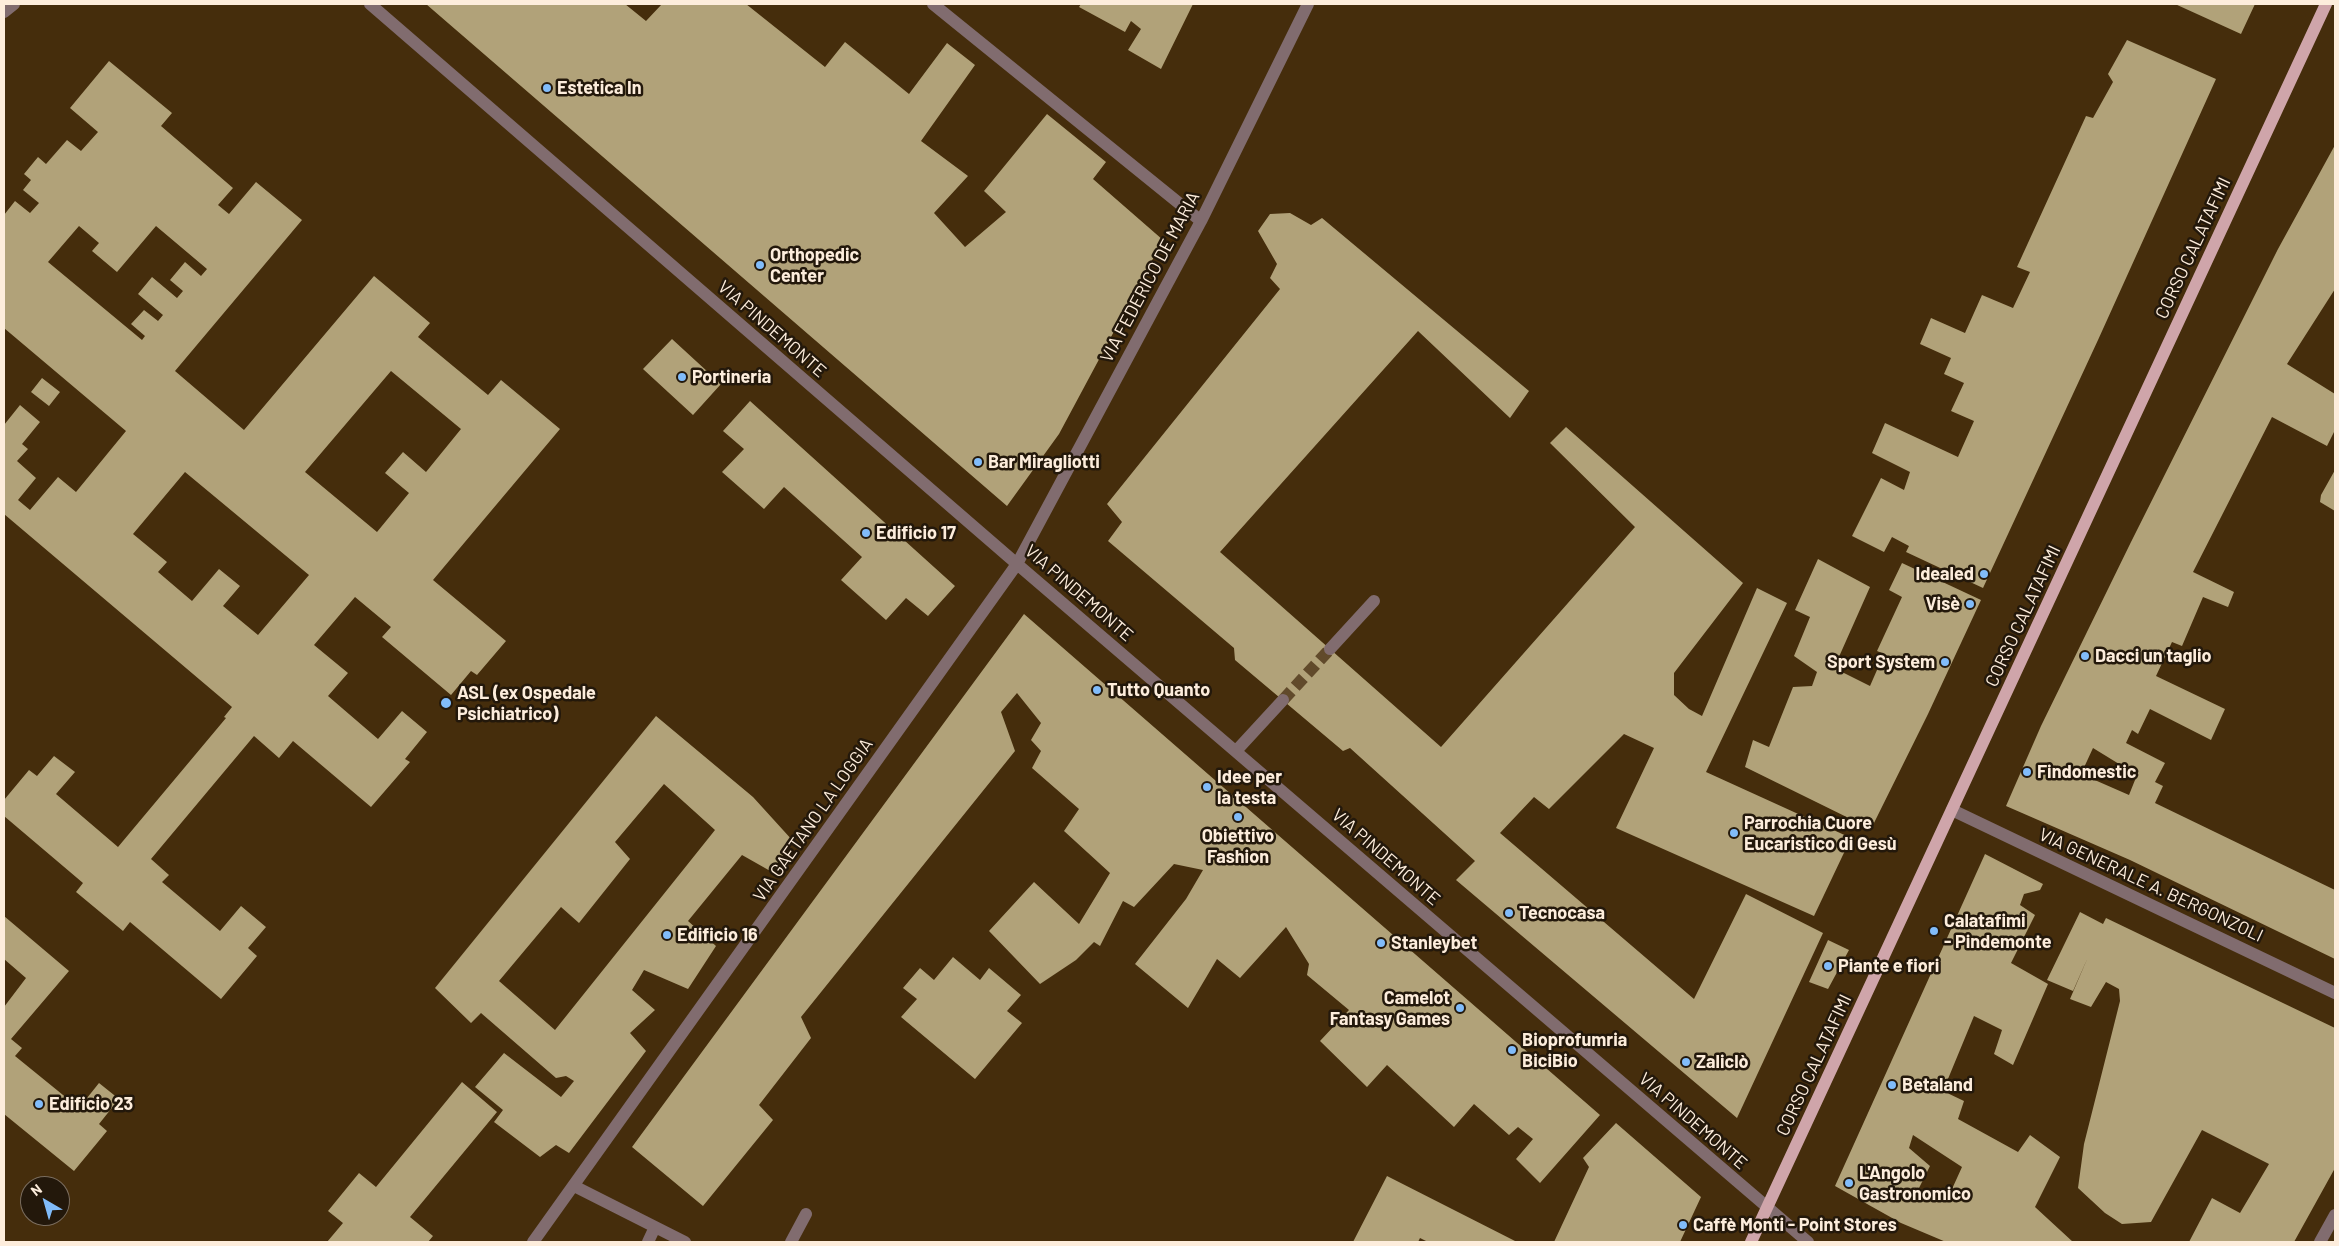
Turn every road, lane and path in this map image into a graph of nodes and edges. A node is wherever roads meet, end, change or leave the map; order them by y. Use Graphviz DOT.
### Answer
graph roads {
  1 [pos="14,4"];
  2 [pos="370,4"];
  3 [pos="933,4"];
  4 [pos="1308,4"];
  5 [pos="2326,4"];
  6 [pos="4,12"];
  7 [pos="1201,221"];
  8 [pos="1017,564"];
  9 [pos="1374,601"];
  10 [pos="1330,649"];
  11 [pos="1283,700"];
  12 [pos="1236,751"];
  13 [pos="1952,810"];
  14 [pos="2335,992"];
  15 [pos="574,1186"];
  16 [pos="1767,1207"];
  17 [pos="806,1214"];
  18 [pos="2335,1215"];
  19 [pos="655,1227"];
  20 [pos="533,1242"];
  21 [pos="648,1242"];
  22 [pos="685,1242"];
  23 [pos="790,1242"];
  24 [pos="1751,1242"];
  25 [pos="1808,1242"];
  26 [pos="2320,1242"];
  1 -- 6 [label="street"];
  2 -- 8 [label="street, VIA PINDEMONTE"];
  3 -- 7 [label="street"];
  4 -- 7 [label="street, VIA FEDERICO DE MARIA"];
  5 -- 13 [label="main road, CORSO CALATAFIMI"];
  7 -- 8 [label="street, VIA FEDERICO DE MARIA"];
  8 -- 12 [label="street, VIA PINDEMONTE"];
  8 -- 15 [label="street, VIA GAETANO LA LOGGIA"];
  9 -- 10 [label="street"];
  11 -- 12 [label="street"];
  12 -- 16 [label="street, VIA PINDEMONTE"];
  13 -- 14 [label="street, VIA GENERALE A. BERGONZOLI"];
  13 -- 16 [label="main road, CORSO CALATAFIMI"];
  15 -- 19 [label="street"];
  15 -- 20 [label="street, VIA GAETANO LA LOGGIA"];
  16 -- 24 [label="main road, CORSO CALATAFIMI"];
  16 -- 25 [label="street, VIA PINDEMONTE"];
  17 -- 23 [label="street"];
  18 -- 26 [label="street"];
  19 -- 21 [label="street"];
  19 -- 22 [label="street"];
}
